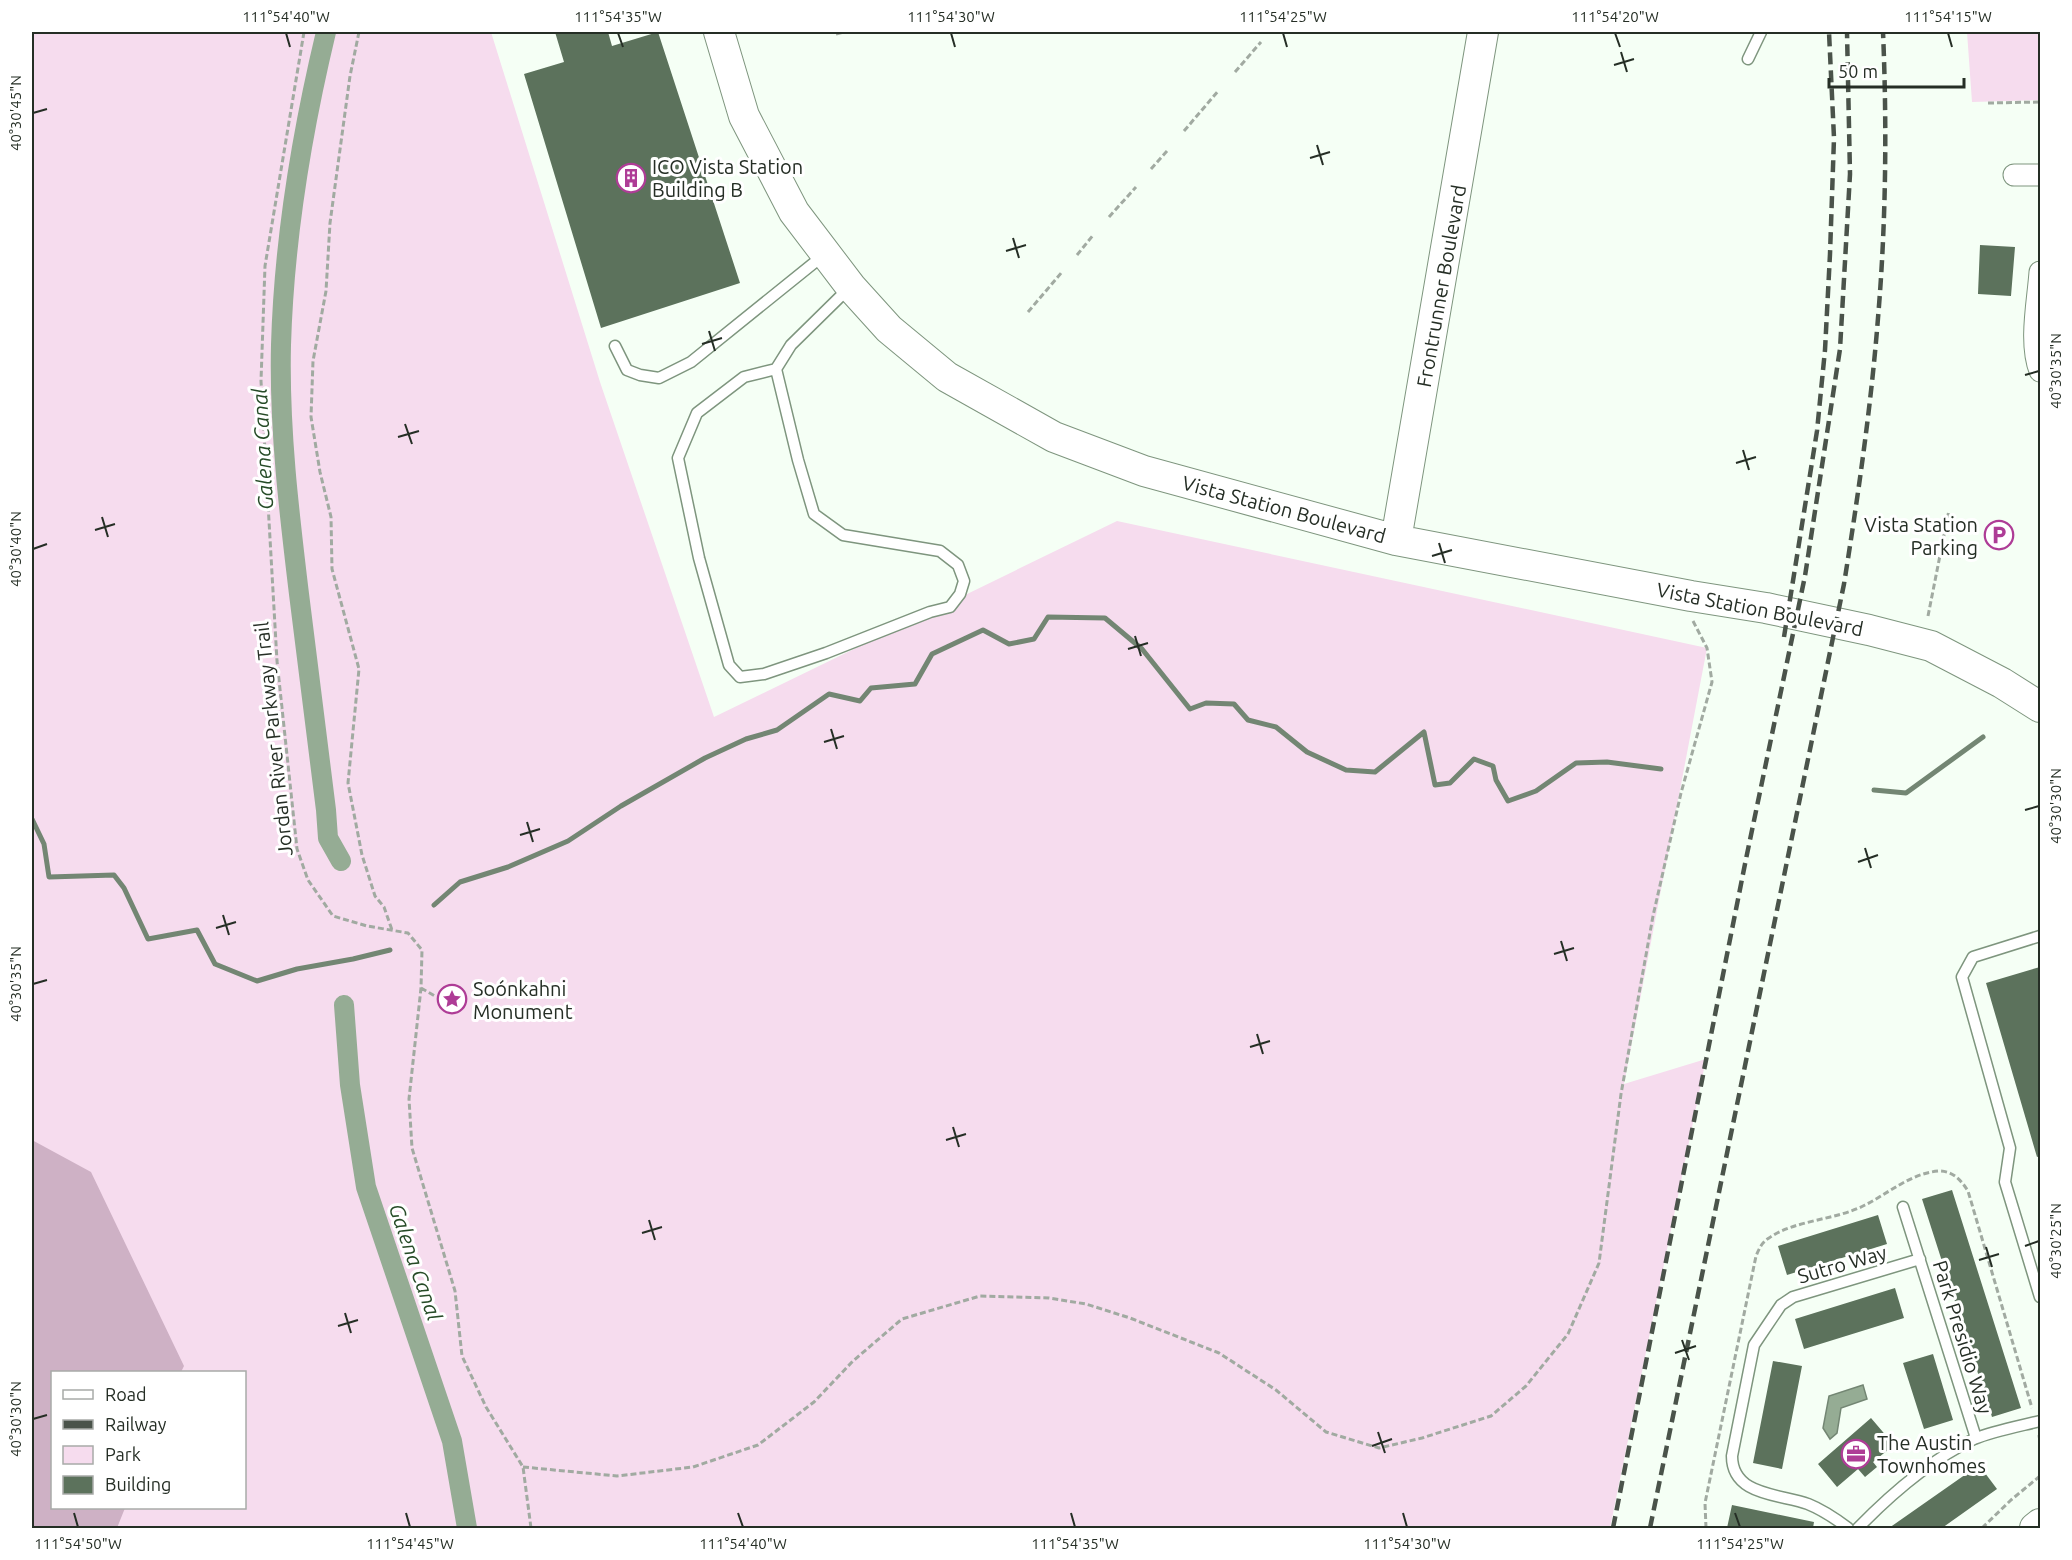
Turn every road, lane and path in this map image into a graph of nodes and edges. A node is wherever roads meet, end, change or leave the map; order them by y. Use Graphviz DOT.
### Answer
graph roads {
  1 [pos="304,32"];
  2 [pos="359,32"];
  3 [pos="719,32"];
  4 [pos="844,32"];
  5 [pos="1484,32"];
  6 [pos="1761,32"];
  7 [pos="836,34"];
  8 [pos="1261,42"];
  9 [pos="1748,59"];
  10 [pos="1235,72"];
  11 [pos="1219,90"];
  12 [pos="2040,102"];
  13 [pos="1988,103"];
  14 [pos="1184,131"];
  15 [pos="1168,150"];
  16 [pos="1151,169"];
  17 [pos="2014,175"];
  18 [pos="2040,175"];
  19 [pos="1136,187"];
  20 [pos="1109,217"];
  21 [pos="1094,234"];
  22 [pos="825,253"];
  23 [pos="1077,255"];
  24 [pos="1062,272"];
  25 [pos="2040,272"];
  26 [pos="850,287"];
  27 [pos="1028,312"];
  28 [pos="615,346"];
  29 [pos="776,369"];
  30 [pos="2040,371"];
  31 [pos="1949,510"];
  32 [pos="1396,540"];
  33 [pos="1690,596"];
  34 [pos="1928,616"];
  35 [pos="2039,704"];
  36 [pos="392,930"];
  37 [pos="2040,936"];
  38 [pos="421,988"];
  39 [pos="435,996"];
  40 [pos="1903,1207"];
  41 [pos="1920,1259"];
  42 [pos="2040,1297"];
  43 [pos="2037,1417"];
  44 [pos="2039,1436"];
  45 [pos="1976,1438"];
  46 [pos="2040,1442"];
  47 [pos="523,1467"];
  48 [pos="2040,1476"];
  49 [pos="2040,1524"];
  50 [pos="531,1528"];
  51 [pos="1706,1528"];
  52 [pos="1848,1528"];
  53 [pos="1858,1528"];
  54 [pos="1982,1528"];
  55 [pos="2035,1528"];
  1 -- 36 [label="path, Jordan River Parkway Trail"];
  2 -- 36 [label="path"];
  3 -- 22 [label="street, Vista Station Boulevard"];
  4 -- 7 [label="path"];
  5 -- 32 [label="street, Frontrunner Boulevard"];
  6 -- 9 [label="lane"];
  8 -- 10 [label="path"];
  11 -- 14 [label="path"];
  12 -- 13 [label="path"];
  15 -- 16 [label="path"];
  17 -- 18 [label="street"];
  19 -- 20 [label="path"];
  21 -- 23 [label="path"];
  22 -- 26 [label="street, Vista Station Boulevard"];
  22 -- 28 [label="lane"];
  24 -- 27 [label="path"];
  25 -- 30 [label="street"];
  26 -- 29 [label="lane"];
  26 -- 32 [label="street, Vista Station Boulevard"];
  29 -- 29 [label="lane"];
  31 -- 34 [label="path"];
  32 -- 33 [label="street, Vista Station Boulevard"];
  33 -- 35 [label="street, Vista Station Boulevard"];
  33 -- 47 [label="path"];
  36 -- 38 [label="path, Jordan River Parkway Trail"];
  37 -- 42 [label="lane"];
  38 -- 39 [label="path"];
  38 -- 47 [label="path, Jordan River Parkway Trail"];
  40 -- 41 [label="lane, Park Presidio Way"];
  41 -- 45 [label="lane, Park Presidio Way"];
  41 -- 52 [label="lane, Sutro Way"];
  43 -- 45 [label="lane"];
  43 -- 51 [label="path"];
  44 -- 46 [label="path"];
  45 -- 53 [label="lane, Park Presidio Way"];
  47 -- 50 [label="path, Jordan River Parkway Trail"];
  48 -- 54 [label="path"];
  49 -- 55 [label="street"];
}
